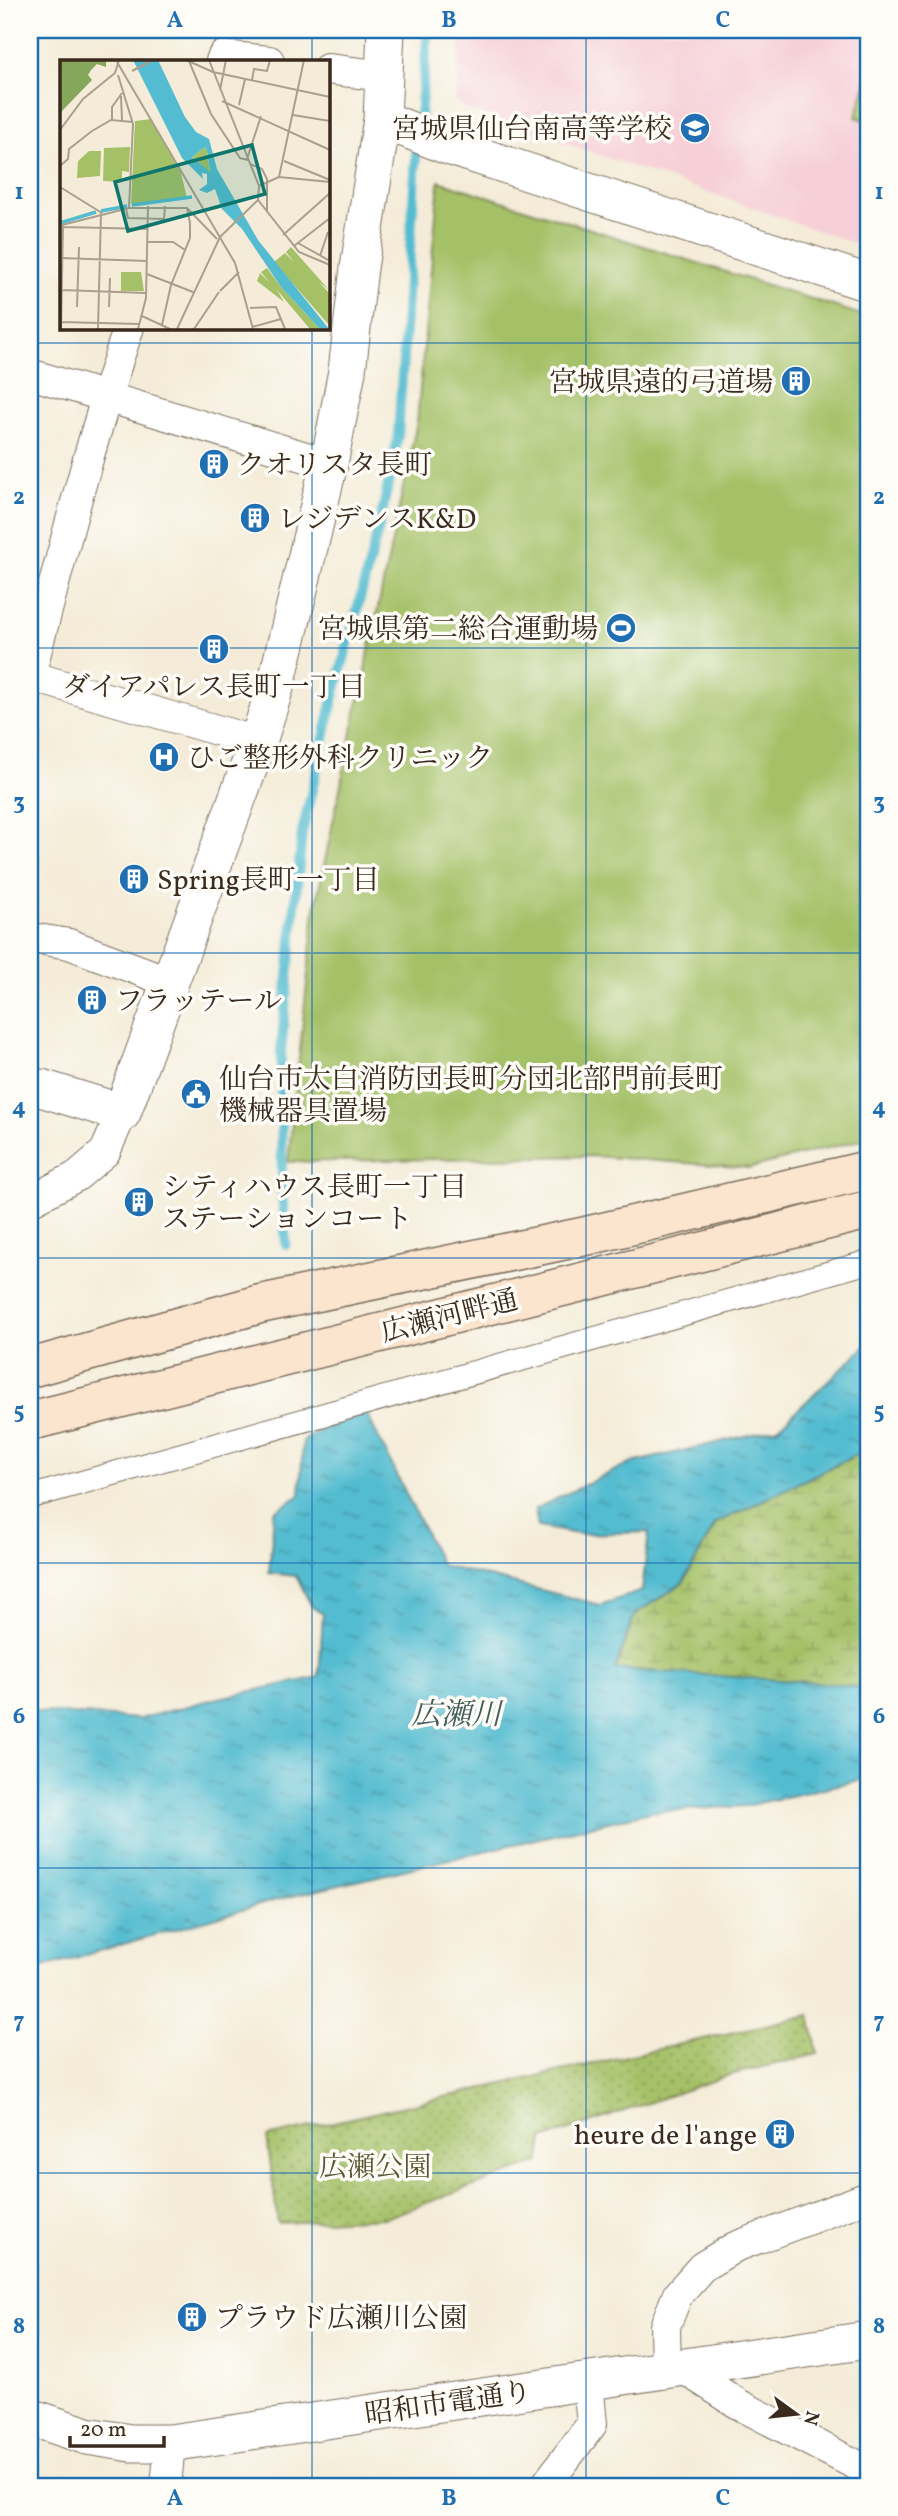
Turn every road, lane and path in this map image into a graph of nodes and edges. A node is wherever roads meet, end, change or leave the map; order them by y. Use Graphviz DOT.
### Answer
graph roads {
  1 [pos="386,30"];
  2 [pos="221,60"];
  3 [pos="261,60"];
  4 [pos="329,69"];
  5 [pos="384,76"];
  6 [pos="389,122"];
  7 [pos="868,283"];
  8 [pos="128,329"];
  9 [pos="30,374"];
  10 [pos="106,397"];
  11 [pos="329,464"];
  12 [pos="30,676"];
  13 [pos="258,741"];
  14 [pos="38,939"];
  15 [pos="170,982"];
  16 [pos="30,1088"];
  17 [pos="122,1113"];
  18 [pos="868,1170"];
  19 [pos="30,1202"];
  20 [pos="868,1210"];
  21 [pos="868,1262"];
  22 [pos="30,1368"];
  23 [pos="30,1420"];
  24 [pos="30,1497"];
  25 [pos="868,2197"];
  26 [pos="868,2340"];
  27 [pos="675,2370"];
  28 [pos="588,2383"];
  29 [pos="30,2417"];
  30 [pos="170,2443"];
  31 [pos="868,2471"];
  32 [pos="166,2486"];
  33 [pos="545,2486"];
  1 -- 5 [label="street"];
  2 -- 3 [label="street"];
  4 -- 5 [label="street"];
  5 -- 6 [label="street"];
  6 -- 7 [label="street"];
  6 -- 11 [label="street"];
  8 -- 10 [label="street"];
  9 -- 10 [label="street"];
  10 -- 11 [label="street"];
  10 -- 12 [label="street"];
  11 -- 13 [label="street"];
  12 -- 13 [label="street"];
  13 -- 15 [label="street"];
  14 -- 15 [label="street"];
  15 -- 17 [label="street"];
  16 -- 17 [label="street"];
  17 -- 19 [label="street"];
  18 -- 22 [label="main road, 広瀬河畔通"];
  20 -- 23 [label="main road, 広瀬河畔通"];
  21 -- 24 [label="street"];
  25 -- 27 [label="street"];
  26 -- 27 [label="street, 昭和市電通り"];
  27 -- 28 [label="street, 昭和市電通り"];
  27 -- 31 [label="street"];
  28 -- 30 [label="street, 昭和市電通り"];
  28 -- 33 [label="street"];
  29 -- 30 [label="street, 昭和市電通り"];
  30 -- 32 [label="street"];
}
